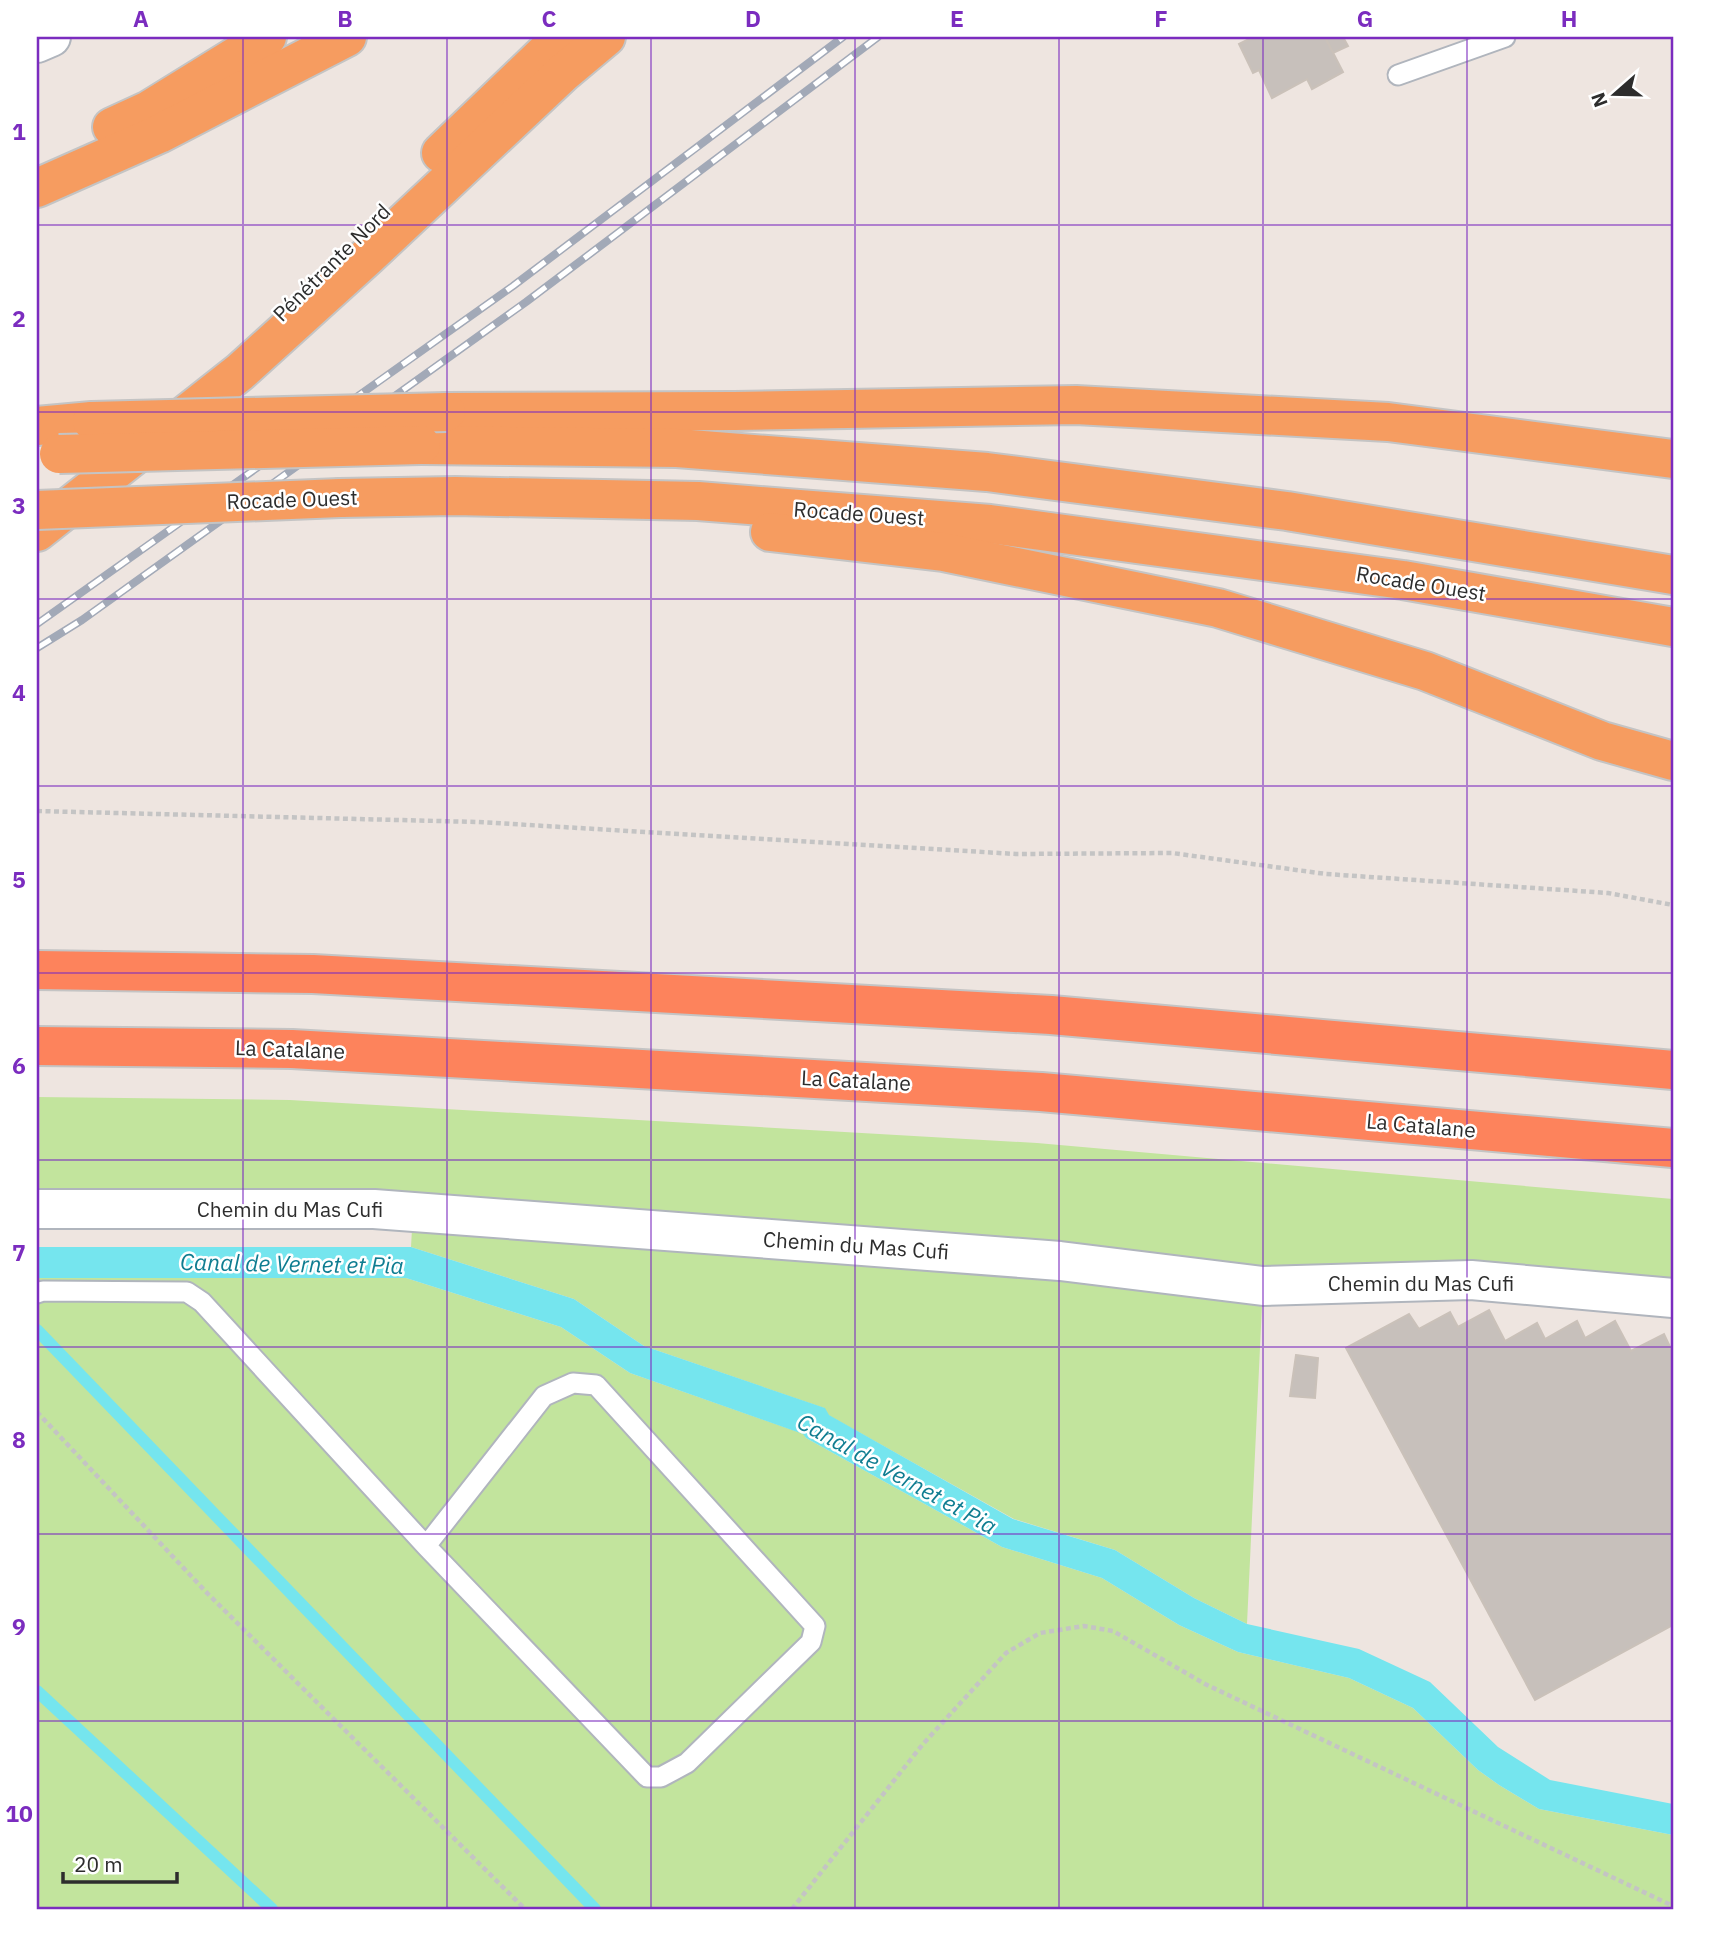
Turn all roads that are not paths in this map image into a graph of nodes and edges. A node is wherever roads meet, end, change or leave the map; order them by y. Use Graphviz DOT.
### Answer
graph roads {
  1 [pos="51,37"];
  2 [pos="267,37"];
  3 [pos="347,37"];
  4 [pos="562,37"];
  5 [pos="606,37"];
  6 [pos="1505,37"];
  7 [pos="37,43"];
  8 [pos="1398,75"];
  9 [pos="37,163"];
  10 [pos="37,188"];
  11 [pos="44,445"];
  12 [pos="1673,460"];
  13 [pos="96,484"];
  14 [pos="455,496"];
  15 [pos="37,510"];
  16 [pos="37,532"];
  17 [pos="1673,575"];
  18 [pos="1673,627"];
  19 [pos="1673,761"];
  20 [pos="37,970"];
  21 [pos="37,1046"];
  22 [pos="1673,1070"];
  23 [pos="1673,1148"];
  24 [pos="37,1209"];
  25 [pos="37,1293"];
  26 [pos="1673,1298"];
  27 [pos="426,1546"];
  1 -- 7 [label="street"];
  2 -- 9 [label="highway"];
  3 -- 10 [label="highway"];
  4 -- 13 [label="highway, Pénétrante Nord"];
  5 -- 13 [label="highway"];
  6 -- 8 [label="lane"];
  11 -- 12 [label="highway, bridge"];
  11 -- 17 [label="highway, bridge"];
  13 -- 16 [label="highway"];
  14 -- 15 [label="highway, Rocade Ouest, bridge"];
  14 -- 18 [label="highway, Rocade Ouest"];
  14 -- 19 [label="highway"];
  20 -- 22 [label="highway"];
  21 -- 23 [label="highway, La Catalane"];
  24 -- 26 [label="street, Chemin du Mas Cufi"];
  25 -- 27 [label="lane"];
  27 -- 27 [label="lane"];
}
